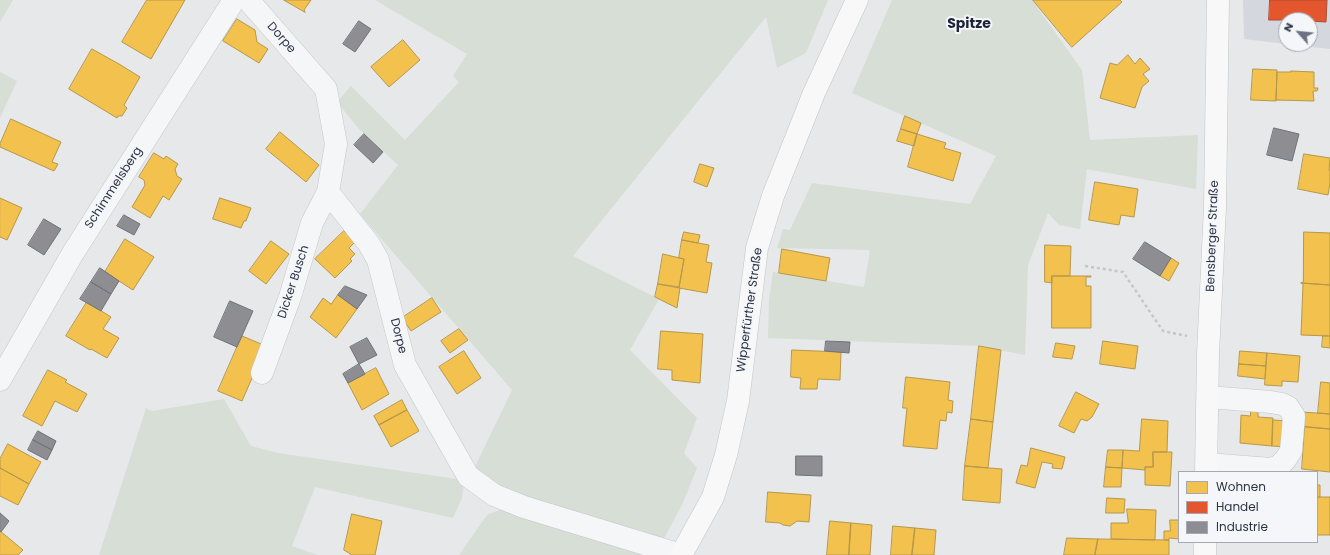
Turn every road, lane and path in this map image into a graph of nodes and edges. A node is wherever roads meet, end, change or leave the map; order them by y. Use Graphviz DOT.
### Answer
graph roads {
  1 [pos="234,0"];
  2 [pos="248,0"];
  3 [pos="857,0"];
  4 [pos="1218,0"];
  5 [pos="328,192"];
  6 [pos="1085,266"];
  7 [pos="1209,340"];
  8 [pos="262,373"];
  9 [pos="0,380"];
  10 [pos="1208,396"];
  11 [pos="1206,468"];
  12 [pos="1205,543"];
  13 [pos="681,555"];
  14 [pos="1205,555"];
  1 -- 9 [label="street, Schimmelsberg"];
  2 -- 5 [label="street, Dorpe"];
  3 -- 13 [label="main road, Wipperfürther Straße"];
  4 -- 7 [label="main road, Bensberger Straße"];
  5 -- 8 [label="street, Dicker Busch"];
  5 -- 13 [label="street, Dorpe"];
  6 -- 7 [label="path"];
  7 -- 10 [label="main road, Bensberger Straße"];
  10 -- 11 [label="main road, Bensberger Straße"];
  10 -- 11 [label="street"];
  12 -- 14 [label="main road"];
}
